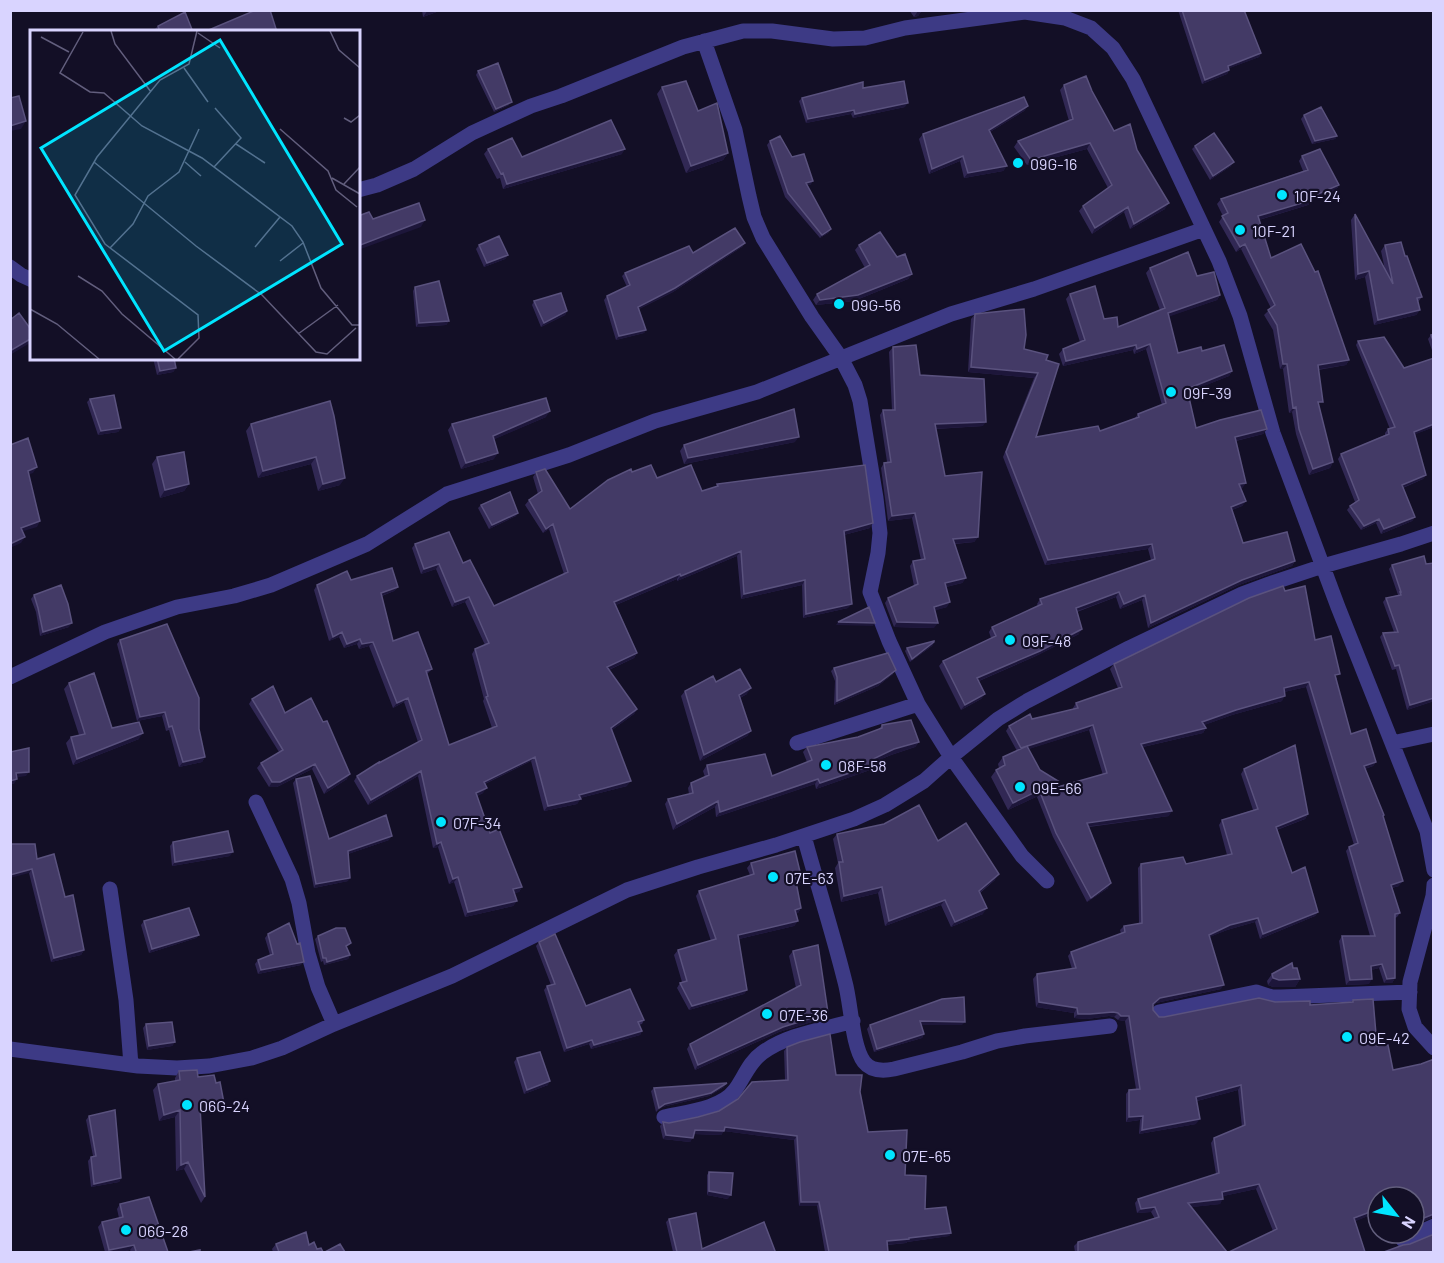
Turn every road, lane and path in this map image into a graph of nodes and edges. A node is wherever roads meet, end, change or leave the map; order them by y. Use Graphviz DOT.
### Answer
graph roads {
  1 [pos="704,42"];
  2 [pos="360,189"];
  3 [pos="1204,229"];
  4 [pos="10,267"];
  5 [pos="30,279"];
  6 [pos="841,358"];
  7 [pos="1434,533"];
  8 [pos="1323,566"];
  9 [pos="10,677"];
  10 [pos="918,704"];
  11 [pos="1434,734"];
  12 [pos="797,743"];
  13 [pos="1392,743"];
  14 [pos="951,757"];
  15 [pos="256,802"];
  16 [pos="804,836"];
  17 [pos="1434,870"];
  18 [pos="1047,881"];
  19 [pos="1434,885"];
  20 [pos="110,889"];
  21 [pos="1410,992"];
  22 [pos="1159,1012"];
  23 [pos="853,1021"];
  24 [pos="334,1024"];
  25 [pos="1110,1026"];
  26 [pos="1434,1048"];
  27 [pos="10,1049"];
  28 [pos="131,1065"];
  29 [pos="664,1117"];
  1 -- 2 [label="street"];
  1 -- 3 [label="street"];
  1 -- 6 [label="street"];
  3 -- 6 [label="street"];
  3 -- 8 [label="street"];
  4 -- 5 [label="street"];
  6 -- 9 [label="street"];
  6 -- 10 [label="street"];
  7 -- 8 [label="street"];
  8 -- 13 [label="street"];
  8 -- 14 [label="street"];
  10 -- 12 [label="street"];
  10 -- 14 [label="street"];
  11 -- 13 [label="street"];
  13 -- 17 [label="street"];
  14 -- 16 [label="street"];
  14 -- 18 [label="street"];
  15 -- 24 [label="street"];
  16 -- 23 [label="street"];
  16 -- 24 [label="street"];
  19 -- 21 [label="street"];
  20 -- 28 [label="street"];
  21 -- 22 [label="street"];
  21 -- 26 [label="street"];
  23 -- 25 [label="street"];
  23 -- 29 [label="street"];
  24 -- 28 [label="street"];
  27 -- 28 [label="street"];
}
